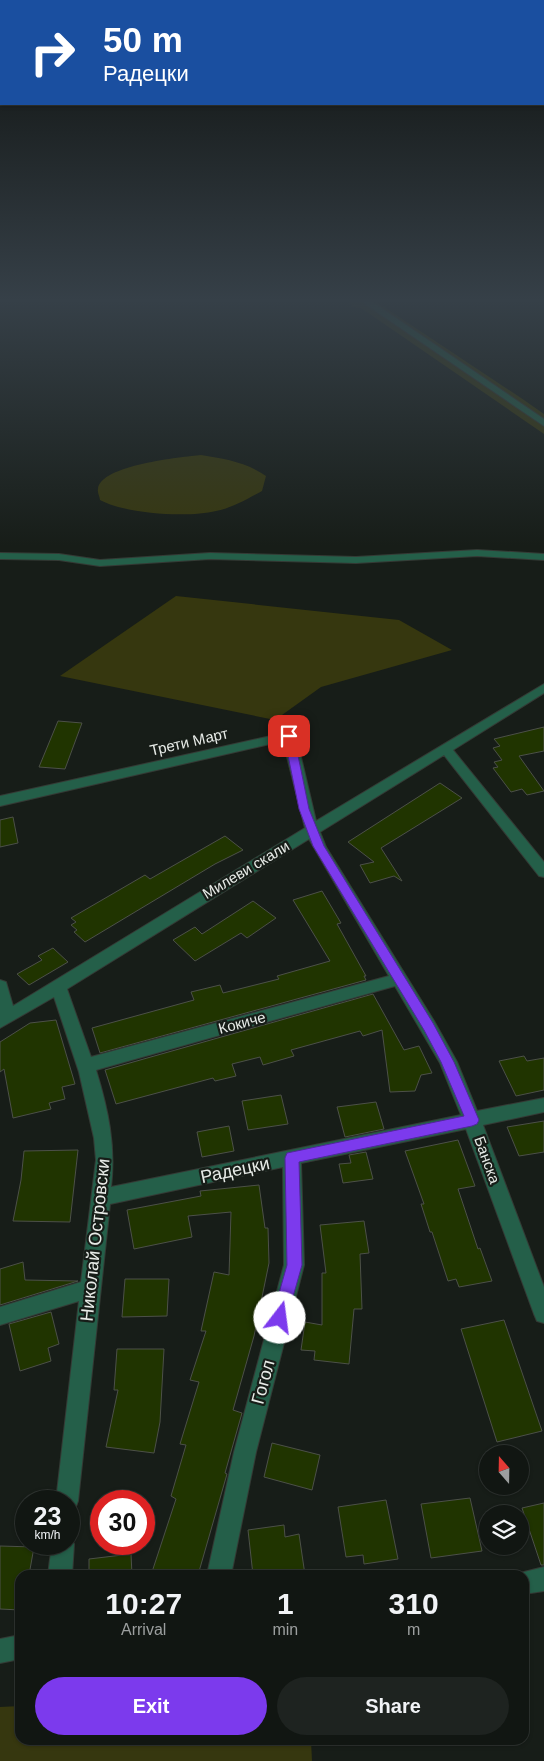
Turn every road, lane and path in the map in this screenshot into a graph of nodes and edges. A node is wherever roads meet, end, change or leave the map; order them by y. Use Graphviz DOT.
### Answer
graph roads {
  1 [pos="485,381"];
  2 [pos="544,423"];
  3 [pos="0,556"];
  4 [pos="544,557"];
  5 [pos="544,688"];
  6 [pos="445,748"];
  7 [pos="0,801"];
  8 [pos="312,830"];
  9 [pos="544,872"];
  10 [pos="400,979"];
  11 [pos="0,986"];
  12 [pos="58,986"];
  13 [pos="3,1019"];
  14 [pos="85,1066"];
  15 [pos="544,1105"];
  16 [pos="472,1120"];
  17 [pos="292,1158"];
  18 [pos="102,1197"];
  19 [pos="90,1289"];
  20 [pos="544,1314"];
  21 [pos="0,1316"];
  22 [pos="69,1490"];
  23 [pos="62,1555"];
  24 [pos="60,1570"];
  25 [pos="220,1570"];
  26 [pos="544,1580"];
  27 [pos="529,1582"];
  28 [pos="15,1648"];
  29 [pos="0,1651"];
  1 -- 2 [label="street"];
  3 -- 4 [label="street"];
  5 -- 6 [label="street, Милеви скали"];
  6 -- 8 [label="street, Милеви скали"];
  6 -- 9 [label="street"];
  7 -- 8 [label="street, Трети Март"];
  8 -- 10 [label="street, Банска"];
  8 -- 12 [label="street, Милеви скали"];
  10 -- 14 [label="street, Кокиче"];
  10 -- 16 [label="street, Банска"];
  11 -- 13 [label="street"];
  12 -- 13 [label="street, Милеви скали"];
  12 -- 14 [label="street, Николай Островски"];
  14 -- 18 [label="street, Николай Островски"];
  15 -- 16 [label="street, Радецки"];
  16 -- 17 [label="street, Радецки"];
  16 -- 20 [label="street, Банска"];
  17 -- 18 [label="street, Радецки"];
  17 -- 25 [label="street, Гогол"];
  18 -- 19 [label="street, Николай Островски"];
  19 -- 21 [label="street"];
  19 -- 22 [label="street, Николай Островски"];
  23 -- 24 [label="street"];
  26 -- 27 [label="street"];
  28 -- 29 [label="street"];
}
